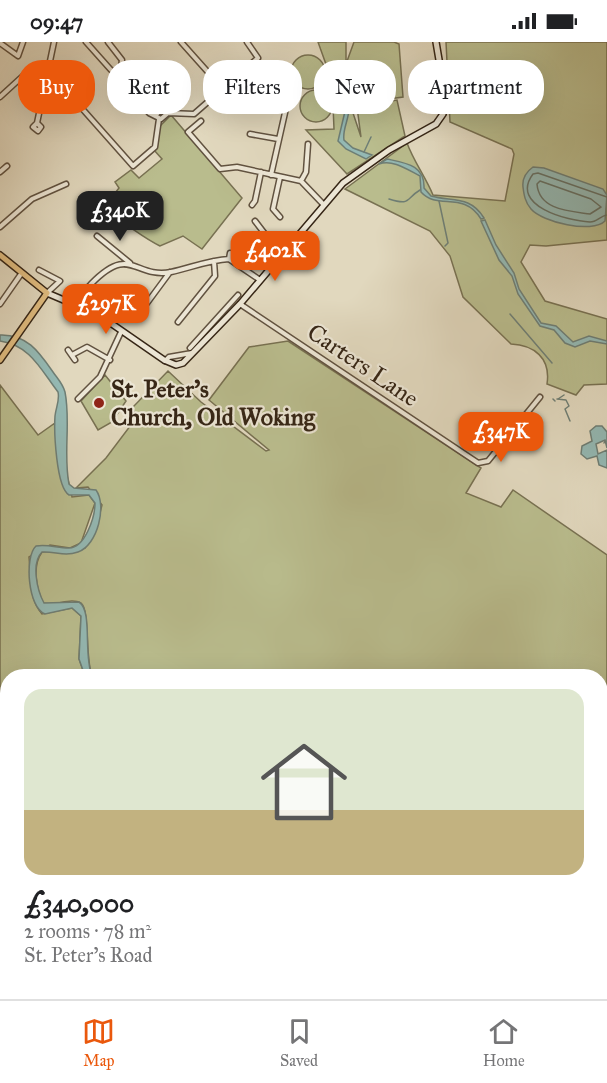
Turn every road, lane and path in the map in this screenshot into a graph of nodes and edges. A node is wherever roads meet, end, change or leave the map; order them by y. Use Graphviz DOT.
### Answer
graph roads {
  1 [pos="23,42"];
  2 [pos="54,42"];
  3 [pos="86,42"];
  4 [pos="108,42"];
  5 [pos="181,42"];
  6 [pos="247,42"];
  7 [pos="436,42"];
  8 [pos="0,43"];
  9 [pos="50,60"];
  10 [pos="121,60"];
  11 [pos="256,60"];
  12 [pos="107,66"];
  13 [pos="203,67"];
  14 [pos="18,80"];
  15 [pos="0,97"];
  16 [pos="203,106"];
  17 [pos="39,114"];
  18 [pos="87,114"];
  19 [pos="151,114"];
  20 [pos="159,114"];
  21 [pos="166,114"];
  22 [pos="180,114"];
  23 [pos="284,114"];
  24 [pos="158,117"];
  25 [pos="201,121"];
  26 [pos="37,123"];
  27 [pos="250,134"];
  28 [pos="278,139"];
  29 [pos="308,144"];
  30 [pos="7,166"];
  31 [pos="0,172"];
  32 [pos="261,172"];
  33 [pos="271,175"];
  34 [pos="280,177"];
  35 [pos="302,181"];
  36 [pos="66,184"];
  37 [pos="323,204"];
  38 [pos="252,205"];
  39 [pos="280,217"];
  40 [pos="255,221"];
  41 [pos="0,227"];
  42 [pos="97,236"];
  43 [pos="230,253"];
  44 [pos="0,255"];
  45 [pos="119,255"];
  46 [pos="281,255"];
  47 [pos="229,259"];
  48 [pos="214,261"];
  49 [pos="130,263"];
  50 [pos="116,265"];
  51 [pos="39,270"];
  52 [pos="170,272"];
  53 [pos="21,274"];
  54 [pos="261,281"];
  55 [pos="83,292"];
  56 [pos="47,293"];
  57 [pos="238,295"];
  58 [pos="1,301"];
  59 [pos="240,304"];
  60 [pos="74,305"];
  61 [pos="115,314"];
  62 [pos="136,318"];
  63 [pos="178,322"];
  64 [pos="214,322"];
  65 [pos="219,327"];
  66 [pos="121,333"];
  67 [pos="68,350"];
  68 [pos="192,350"];
  69 [pos="72,355"];
  70 [pos="0,360"];
  71 [pos="75,360"];
  72 [pos="110,360"];
  73 [pos="540,397"];
  74 [pos="78,399"];
  1 -- 8 [label="street"];
  2 -- 9 [label="street"];
  3 -- 12 [label="street"];
  4 -- 10 [label="street"];
  5 -- 13 [label="street"];
  6 -- 11 [label="street"];
  7 -- 37 [label="main road"];
  14 -- 15 [label="street"];
  16 -- 22 [label="street"];
  17 -- 26 [label="street"];
  18 -- 24 [label="street"];
  19 -- 24 [label="street"];
  20 -- 24 [label="street"];
  21 -- 24 [label="street"];
  23 -- 28 [label="street"];
  25 -- 32 [label="street"];
  27 -- 28 [label="street"];
  28 -- 33 [label="street"];
  29 -- 35 [label="street"];
  30 -- 31 [label="street"];
  32 -- 33 [label="street"];
  32 -- 38 [label="street"];
  33 -- 34 [label="street"];
  34 -- 35 [label="street"];
  34 -- 39 [label="street"];
  35 -- 37 [label="street"];
  36 -- 41 [label="street"];
  37 -- 46 [label="main road"];
  40 -- 46 [label="street"];
  42 -- 45 [label="street"];
  43 -- 47 [label="street"];
  44 -- 53 [label="main road"];
  45 -- 49 [label="street"];
  45 -- 50 [label="street"];
  46 -- 54 [label="main road"];
  47 -- 48 [label="street"];
  47 -- 54 [label="street"];
  48 -- 52 [label="street"];
  48 -- 63 [label="street"];
  49 -- 50 [label="street"];
  49 -- 52 [label="street"];
  50 -- 55 [label="street"];
  51 -- 56 [label="street"];
  52 -- 62 [label="street"];
  53 -- 56 [label="main road"];
  53 -- 58 [label="street"];
  54 -- 59 [label="main road"];
  55 -- 60 [label="street"];
  55 -- 61 [label="street"];
  56 -- 60 [label="main road"];
  56 -- 70 [label="main road"];
  57 -- 64 [label="street"];
  59 -- 65 [label="main road"];
  59 -- 73 [label="street, Carters Lane"];
  60 -- 66 [label="main road"];
  64 -- 65 [label="street"];
  64 -- 68 [label="street"];
  65 -- 68 [label="main road"];
  66 -- 68 [label="main road"];
  66 -- 72 [label="street"];
  67 -- 69 [label="street"];
  69 -- 71 [label="street"];
  69 -- 72 [label="street"];
  72 -- 74 [label="street"];
}
